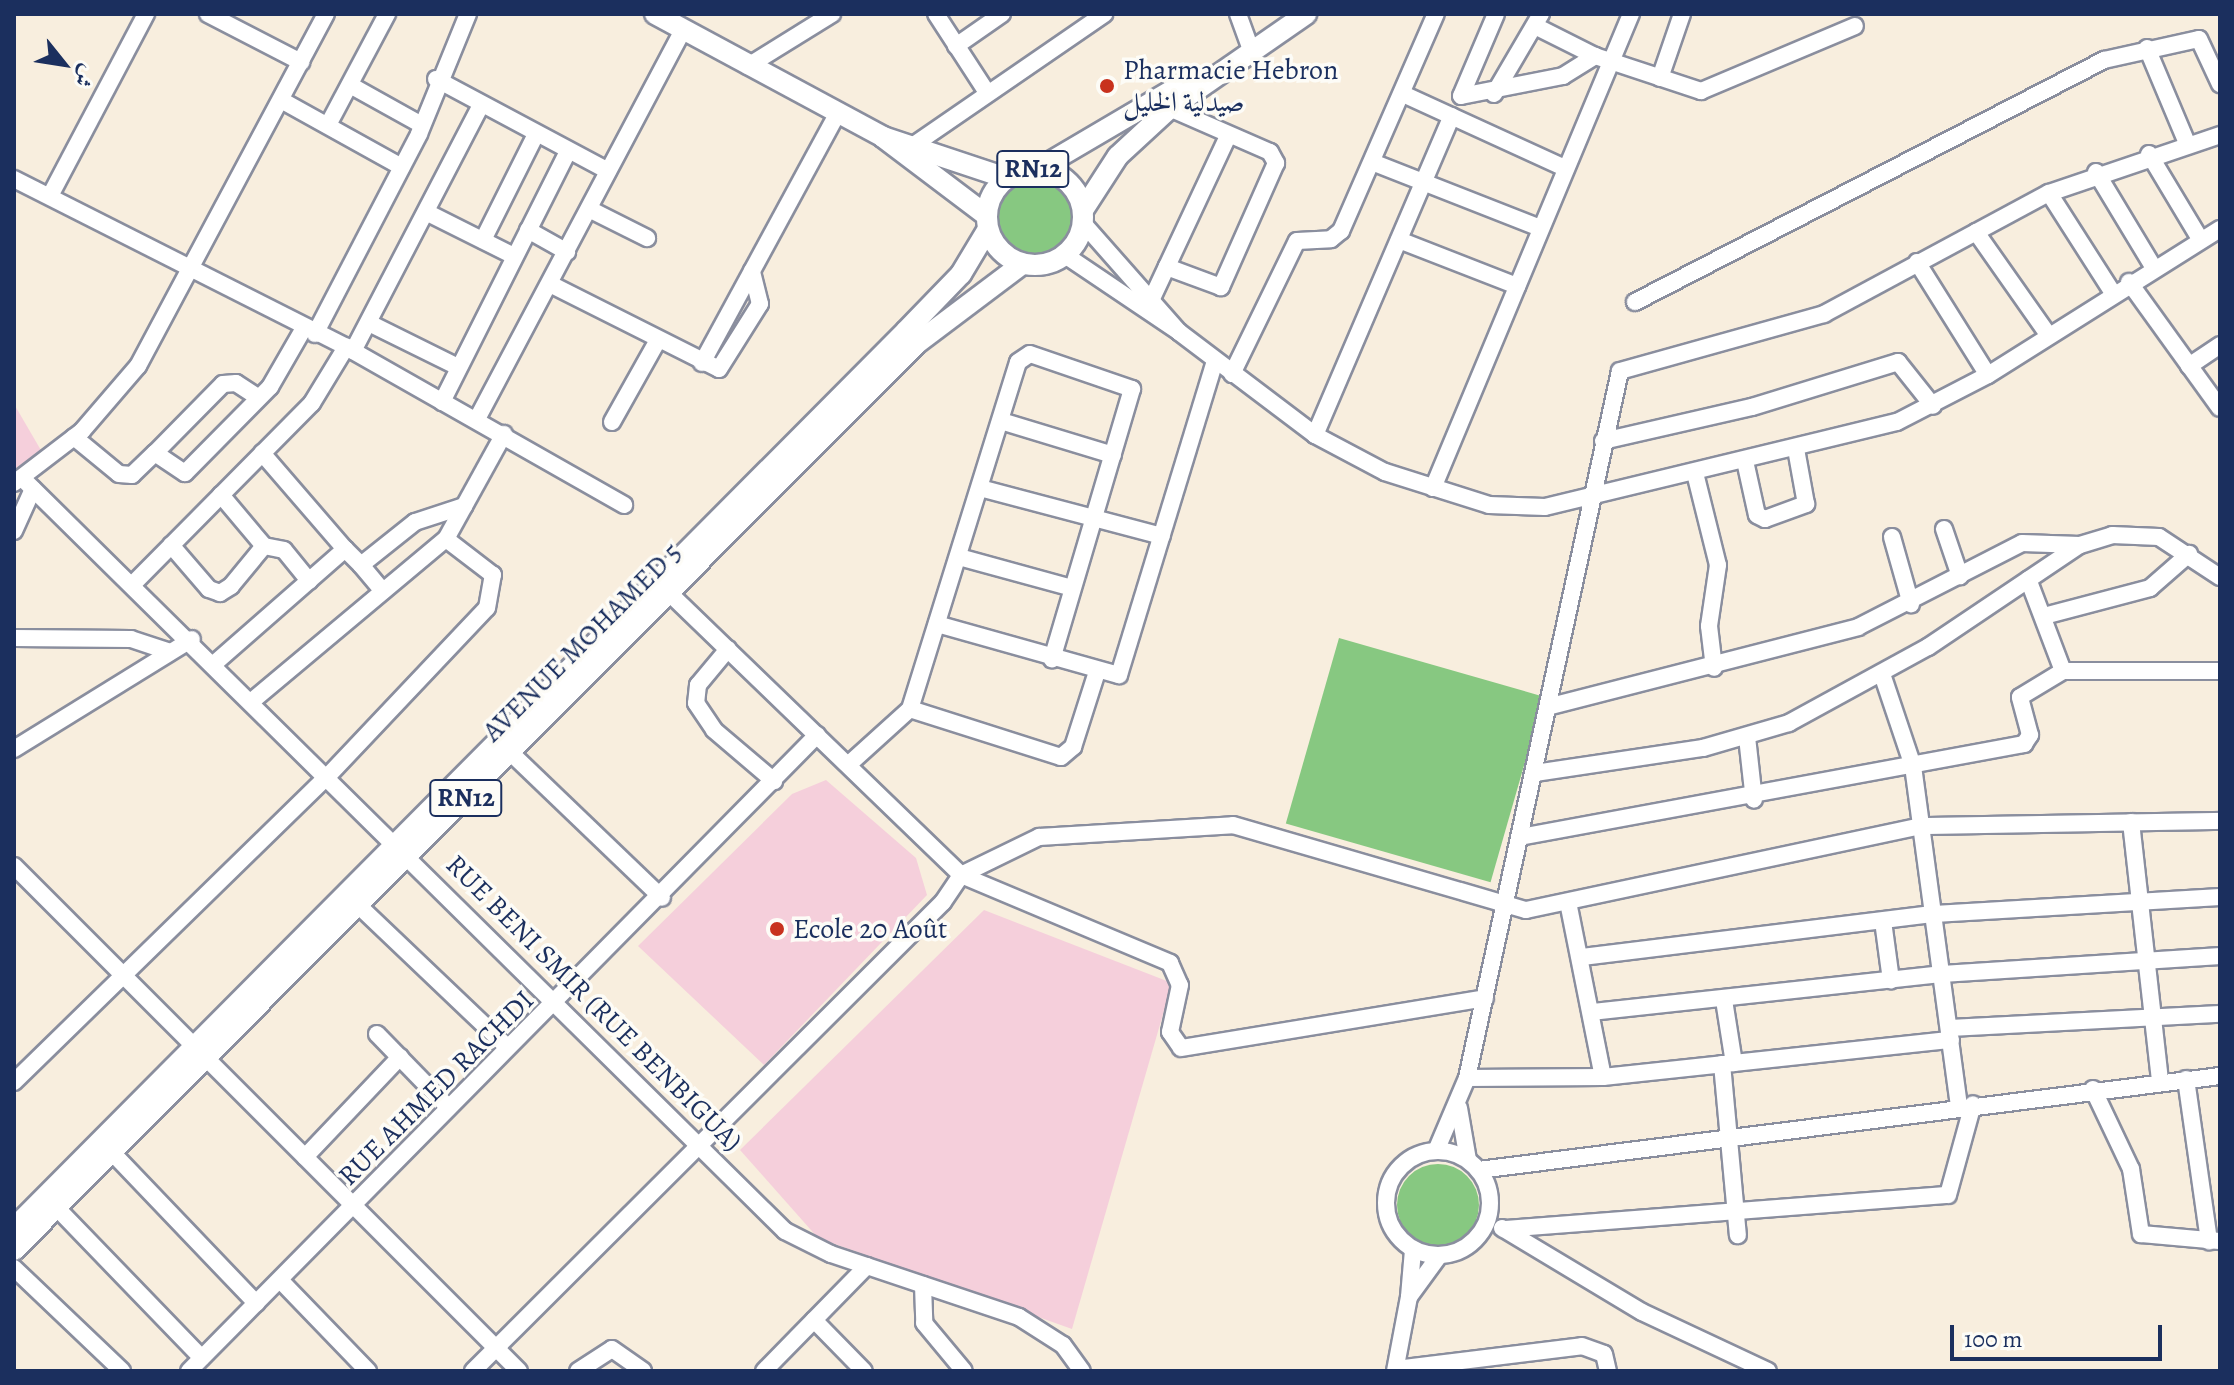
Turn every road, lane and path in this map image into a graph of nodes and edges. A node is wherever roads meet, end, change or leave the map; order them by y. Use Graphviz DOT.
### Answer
graph roads {
  1 [pos="146,14"];
  2 [pos="208,14"];
  3 [pos="326,14"];
  4 [pos="387,14"];
  5 [pos="468,14"];
  6 [pos="832,14"];
  7 [pos="936,14"];
  8 [pos="1002,14"];
  9 [pos="1104,14"];
  10 [pos="1238,14"];
  11 [pos="1281,14"];
  12 [pos="1306,14"];
  13 [pos="1436,14"];
  14 [pos="1496,14"];
  15 [pos="1631,14"];
  16 [pos="1682,14"];
  17 [pos="669,19"];
  18 [pos="1539,20"];
  19 [pos="1855,26"];
  20 [pos="1248,44"];
  21 [pos="956,46"];
  22 [pos="2147,48"];
  23 [pos="1603,59"];
  24 [pos="301,62"];
  25 [pos="748,66"];
  26 [pos="1660,78"];
  27 [pos="436,79"];
  28 [pos="2220,84"];
  29 [pos="350,85"];
  30 [pos="986,91"];
  31 [pos="1403,94"];
  32 [pos="1494,94"];
  33 [pos="281,100"];
  34 [pos="481,105"];
  35 [pos="1162,106"];
  36 [pos="838,113"];
  37 [pos="1452,116"];
  38 [pos="328,125"];
  39 [pos="422,125"];
  40 [pos="536,134"];
  41 [pos="2219,137"];
  42 [pos="1227,138"];
  43 [pos="2187,143"];
  44 [pos="906,150"];
  45 [pos="568,151"];
  46 [pos="2149,154"];
  47 [pos="1372,162"];
  48 [pos="402,167"];
  49 [pos="1040,168"];
  50 [pos="1565,168"];
  51 [pos="608,171"];
  52 [pos="2096,172"];
  53 [pos="1006,178"];
  54 [pos="14,179"];
  55 [pos="1424,182"];
  56 [pos="2049,193"];
  57 [pos="50,196"];
  58 [pos="589,209"];
  59 [pos="426,212"];
  60 [pos="1083,216"];
  61 [pos="987,222"];
  62 [pos="1540,228"];
  63 [pos="2220,229"];
  64 [pos="528,230"];
  65 [pos="1976,232"];
  66 [pos="647,238"];
  67 [pos="2200,239"];
  68 [pos="483,240"];
  69 [pos="1399,240"];
  70 [pos="567,252"];
  71 [pos="1065,255"];
  72 [pos="514,256"];
  73 [pos="1917,262"];
  74 [pos="1022,264"];
  75 [pos="1167,267"];
  76 [pos="2154,268"];
  77 [pos="190,270"];
  78 [pos="752,271"];
  79 [pos="2129,282"];
  80 [pos="550,284"];
  81 [pos="1517,286"];
  82 [pos="2113,293"];
  83 [pos="1635,302"];
  84 [pos="1149,305"];
  85 [pos="369,323"];
  86 [pos="310,331"];
  87 [pos="2047,333"];
  88 [pos="911,338"];
  89 [pos="658,340"];
  90 [pos="2220,345"];
  91 [pos="350,349"];
  92 [pos="1215,361"];
  93 [pos="702,363"];
  94 [pos="2189,366"];
  95 [pos="458,367"];
  96 [pos="1232,374"];
  97 [pos="1988,375"];
  98 [pos="259,398"];
  99 [pos="442,402"];
  100 [pos="2218,402"];
  101 [pos="1933,406"];
  102 [pos="477,419"];
  103 [pos="1001,421"];
  104 [pos="612,422"];
  105 [pos="504,434"];
  106 [pos="1315,435"];
  107 [pos="74,437"];
  108 [pos="1603,441"];
  109 [pos="1796,449"];
  110 [pos="155,453"];
  111 [pos="262,453"];
  112 [pos="1113,455"];
  113 [pos="1745,461"];
  114 [pos="1695,473"];
  115 [pos="23,484"];
  116 [pos="980,488"];
  117 [pos="1433,488"];
  118 [pos="221,495"];
  119 [pos="1589,498"];
  120 [pos="624,505"];
  121 [pos="464,506"];
  122 [pos="1093,520"];
  123 [pos="1944,529"];
  124 [pos="14,531"];
  125 [pos="1162,536"];
  126 [pos="1892,537"];
  127 [pos="446,539"];
  128 [pos="171,545"];
  129 [pos="2080,545"];
  130 [pos="264,546"];
  131 [pos="345,549"];
  132 [pos="2189,554"];
  133 [pos="959,557"];
  134 [pos="361,565"];
  135 [pos="2218,572"];
  136 [pos="1960,576"];
  137 [pos="2028,579"];
  138 [pos="309,581"];
  139 [pos="134,583"];
  140 [pos="664,587"];
  141 [pos="1072,588"];
  142 [pos="383,591"];
  143 [pos="1911,604"];
  144 [pos="2044,616"];
  145 [pos="937,624"];
  146 [pos="14,638"];
  147 [pos="192,639"];
  148 [pos="728,649"];
  149 [pos="170,652"];
  150 [pos="1052,659"];
  151 [pos="215,663"];
  152 [pos="1714,668"];
  153 [pos="2063,671"];
  154 [pos="2220,671"];
  155 [pos="1097,672"];
  156 [pos="1882,674"];
  157 [pos="252,701"];
  158 [pos="1551,706"];
  159 [pos="910,709"];
  160 [pos="817,735"];
  161 [pos="1747,737"];
  162 [pos="14,749"];
  163 [pos="511,753"];
  164 [pos="848,765"];
  165 [pos="1913,766"];
  166 [pos="1535,773"];
  167 [pos="326,778"];
  168 [pos="774,781"];
  169 [pos="1754,800"];
  170 [pos="2131,822"];
  171 [pos="2220,822"];
  172 [pos="1921,826"];
  173 [pos="1520,837"];
  174 [pos="402,849"];
  175 [pos="14,866"];
  176 [pos="961,875"];
  177 [pos="2220,897"];
  178 [pos="662,898"];
  179 [pos="1568,902"];
  180 [pos="2143,903"];
  181 [pos="358,905"];
  182 [pos="1505,910"];
  183 [pos="1934,914"];
  184 [pos="1883,921"];
  185 [pos="2220,956"];
  186 [pos="1582,957"];
  187 [pos="2149,960"];
  188 [pos="121,973"];
  189 [pos="1942,974"];
  190 [pos="1891,980"];
  191 [pos="1485,998"];
  192 [pos="1724,1000"];
  193 [pos="559,1001"];
  194 [pos="1592,1012"];
  195 [pos="2220,1014"];
  196 [pos="2157,1019"];
  197 [pos="377,1034"];
  198 [pos="1951,1034"];
  199 [pos="507,1047"];
  200 [pos="200,1054"];
  201 [pos="400,1057"];
  202 [pos="1728,1063"];
  203 [pos="2220,1076"];
  204 [pos="1603,1077"];
  205 [pos="1467,1078"];
  206 [pos="2186,1079"];
  207 [pos="2160,1081"];
  208 [pos="14,1082"];
  209 [pos="2093,1089"];
  210 [pos="1966,1105"];
  211 [pos="448,1107"];
  212 [pos="1459,1108"];
  213 [pos="1730,1140"];
  214 [pos="105,1144"];
  215 [pos="700,1145"];
  216 [pos="1436,1151"];
  217 [pos="305,1157"];
  218 [pos="1473,1165"];
  219 [pos="55,1206"];
  220 [pos="355,1207"];
  221 [pos="1736,1208"];
  222 [pos="1487,1221"];
  223 [pos="14,1228"];
  224 [pos="1504,1229"];
  225 [pos="1738,1235"];
  226 [pos="2215,1241"];
  227 [pos="14,1250"];
  228 [pos="1413,1250"];
  229 [pos="1439,1256"];
  230 [pos="867,1266"];
  231 [pos="14,1268"];
  232 [pos="280,1280"];
  233 [pos="923,1285"];
  234 [pos="1409,1297"];
  235 [pos="256,1303"];
  236 [pos="814,1320"];
  237 [pos="496,1347"];
  238 [pos="202,1358"];
  239 [pos="113,1368"];
  240 [pos="1075,1368"];
  241 [pos="1760,1369"];
  242 [pos="765,1370"];
  243 [pos="1395,1370"];
  244 [pos="189,1371"];
  245 [pos="368,1371"];
  246 [pos="473,1371"];
  247 [pos="519,1371"];
  248 [pos="578,1371"];
  249 [pos="643,1371"];
  250 [pos="864,1371"];
  251 [pos="964,1371"];
  252 [pos="1608,1371"];
  1 -- 57 [label="street"];
  2 -- 24 [label="street"];
  3 -- 24 [label="street"];
  4 -- 29 [label="street"];
  5 -- 27 [label="street"];
  6 -- 25 [label="street"];
  7 -- 21 [label="street"];
  8 -- 21 [label="street"];
  9 -- 30 [label="street"];
  10 -- 20 [label="street"];
  11 -- 20 [label="main road, RN12"];
  12 -- 20 [label="main road, RN12"];
  13 -- 31 [label="street"];
  14 -- 32 [label="street"];
  15 -- 23 [label="street"];
  16 -- 26 [label="street"];
  17 -- 25 [label="main road"];
  17 -- 51 [label="street"];
  18 -- 23 [label="street"];
  18 -- 32 [label="street"];
  19 -- 26 [label="street"];
  20 -- 35 [label="main road, RN12"];
  21 -- 30 [label="street"];
  22 -- 28 [label="street"];
  22 -- 43 [label="street"];
  22 -- 83 [label="street"];
  23 -- 26 [label="street"];
  23 -- 32 [label="street"];
  23 -- 50 [label="street"];
  24 -- 33 [label="street"];
  25 -- 36 [label="main road"];
  27 -- 34 [label="street"];
  27 -- 39 [label="street"];
  29 -- 38 [label="street"];
  29 -- 39 [label="street"];
  30 -- 44 [label="street"];
  31 -- 37 [label="street"];
  31 -- 47 [label="street"];
  33 -- 38 [label="street"];
  33 -- 77 [label="street"];
  34 -- 40 [label="street"];
  34 -- 59 [label="street"];
  35 -- 42 [label="street"];
  35 -- 49 [label="main road, RN12"];
  35 -- 60 [label="main road, RN12"];
  36 -- 44 [label="main road"];
  36 -- 78 [label="street"];
  37 -- 50 [label="street"];
  37 -- 55 [label="street"];
  38 -- 48 [label="street"];
  39 -- 48 [label="street"];
  40 -- 45 [label="street"];
  40 -- 68 [label="street"];
  41 -- 43 [label="street"];
  42 -- 75 [label="street"];
  42 -- 75 [label="street"];
  43 -- 46 [label="street"];
  44 -- 53 [label="main road"];
  44 -- 61 [label="main road"];
  45 -- 51 [label="street"];
  45 -- 64 [label="street"];
  46 -- 52 [label="street"];
  46 -- 67 [label="street"];
  47 -- 55 [label="street"];
  47 -- 96 [label="street"];
  48 -- 86 [label="street"];
  49 -- 53 [label="main road, RN12"];
  49 -- 60 [label="main road, RN12"];
  50 -- 62 [label="street"];
  51 -- 58 [label="street"];
  52 -- 56 [label="street"];
  52 -- 76 [label="street"];
  53 -- 61 [label="main road, RN12"];
  54 -- 57 [label="street"];
  55 -- 62 [label="street"];
  55 -- 69 [label="street"];
  56 -- 65 [label="street"];
  56 -- 82 [label="street"];
  57 -- 77 [label="street"];
  58 -- 66 [label="street"];
  58 -- 70 [label="street"];
  59 -- 68 [label="street"];
  59 -- 85 [label="street"];
  60 -- 71 [label="main road, RN12"];
  60 -- 84 [label="street"];
  61 -- 74 [label="main road, RN12"];
  61 -- 88 [label="main road, RN12"];
  62 -- 81 [label="street"];
  63 -- 67 [label="street"];
  64 -- 70 [label="street"];
  64 -- 72 [label="street"];
  65 -- 73 [label="street"];
  65 -- 87 [label="street"];
  67 -- 76 [label="street"];
  68 -- 72 [label="street"];
  69 -- 81 [label="street"];
  69 -- 106 [label="street"];
  70 -- 80 [label="street"];
  71 -- 74 [label="main road, RN12"];
  71 -- 84 [label="street"];
  72 -- 95 [label="street"];
  73 -- 97 [label="street"];
  73 -- 108 [label="street"];
  74 -- 88 [label="main road, RN12"];
  75 -- 84 [label="street"];
  76 -- 79 [label="street"];
  77 -- 86 [label="street"];
  77 -- 107 [label="street"];
  78 -- 93 [label="street"];
  78 -- 93 [label="street"];
  79 -- 82 [label="street"];
  79 -- 94 [label="street"];
  80 -- 89 [label="street"];
  80 -- 102 [label="street"];
  81 -- 117 [label="street"];
  82 -- 87 [label="street"];
  84 -- 92 [label="street"];
  85 -- 91 [label="street"];
  85 -- 95 [label="street"];
  86 -- 91 [label="street"];
  86 -- 98 [label="street"];
  87 -- 97 [label="street"];
  88 -- 140 [label="main road, AVENUE MOHAMED 5 / RN12"];
  89 -- 93 [label="street"];
  89 -- 104 [label="street"];
  90 -- 94 [label="street"];
  91 -- 99 [label="street"];
  91 -- 111 [label="street"];
  92 -- 96 [label="street"];
  92 -- 125 [label="street"];
  94 -- 100 [label="street"];
  95 -- 99 [label="street"];
  96 -- 106 [label="street"];
  97 -- 101 [label="street"];
  98 -- 110 [label="street"];
  98 -- 110 [label="street"];
  99 -- 102 [label="street"];
  101 -- 108 [label="street"];
  101 -- 109 [label="street"];
  102 -- 105 [label="street"];
  103 -- 112 [label="street"];
  103 -- 112 [label="street"];
  103 -- 116 [label="street"];
  105 -- 120 [label="street"];
  105 -- 121 [label="street"];
  106 -- 117 [label="street"];
  107 -- 110 [label="street"];
  107 -- 115 [label="street"];
  108 -- 119 [label="street"];
  109 -- 113 [label="street"];
  109 -- 113 [label="street"];
  111 -- 118 [label="street"];
  111 -- 131 [label="street"];
  112 -- 122 [label="street"];
  113 -- 114 [label="street"];
  114 -- 119 [label="street"];
  114 -- 152 [label="street"];
  115 -- 124 [label="street"];
  115 -- 139 [label="street, RUE BENI SMIR (RUE BENBIGUA)"];
  116 -- 122 [label="street"];
  116 -- 133 [label="street"];
  117 -- 119 [label="street"];
  118 -- 128 [label="street"];
  118 -- 130 [label="street"];
  119 -- 158 [label="street"];
  121 -- 127 [label="street"];
  121 -- 134 [label="street"];
  122 -- 125 [label="street"];
  122 -- 141 [label="street"];
  123 -- 136 [label="street"];
  125 -- 155 [label="street"];
  126 -- 143 [label="street"];
  127 -- 142 [label="street"];
  127 -- 167 [label="street"];
  128 -- 130 [label="street"];
  128 -- 139 [label="street"];
  129 -- 132 [label="street"];
  129 -- 136 [label="street"];
  129 -- 137 [label="street"];
  130 -- 138 [label="street"];
  131 -- 134 [label="street"];
  131 -- 138 [label="street"];
  132 -- 135 [label="street"];
  132 -- 144 [label="street"];
  133 -- 141 [label="street"];
  133 -- 145 [label="street"];
  134 -- 142 [label="street"];
  136 -- 143 [label="street"];
  137 -- 144 [label="street"];
  137 -- 156 [label="street"];
  138 -- 151 [label="street"];
  139 -- 147 [label="street, RUE BENI SMIR (RUE BENBIGUA)"];
  140 -- 148 [label="street"];
  140 -- 163 [label="main road, AVENUE MOHAMED 5 / RN12"];
  140 -- 174 [label="main road, AVENUE MOHAMED 5 / RN12"];
  141 -- 150 [label="street"];
  142 -- 157 [label="street"];
  143 -- 152 [label="street"];
  144 -- 153 [label="street"];
  145 -- 150 [label="street"];
  145 -- 159 [label="street"];
  146 -- 149 [label="street"];
  147 -- 149 [label="street"];
  147 -- 151 [label="street, RUE BENI SMIR (RUE BENBIGUA)"];
  148 -- 160 [label="street"];
  148 -- 168 [label="street"];
  149 -- 162 [label="street"];
  150 -- 155 [label="street"];
  151 -- 157 [label="street, RUE BENI SMIR (RUE BENBIGUA)"];
  152 -- 158 [label="street"];
  153 -- 154 [label="street"];
  153 -- 165 [label="street"];
  155 -- 159 [label="street"];
  156 -- 161 [label="street"];
  156 -- 165 [label="street"];
  157 -- 167 [label="street, RUE BENI SMIR (RUE BENBIGUA)"];
  158 -- 166 [label="street"];
  159 -- 164 [label="street"];
  160 -- 164 [label="street"];
  160 -- 168 [label="street, RUE AHMED RACHDI"];
  161 -- 166 [label="street"];
  161 -- 169 [label="street"];
  163 -- 174 [label="main road, AVENUE MOHAMED 5 / RN12"];
  163 -- 178 [label="street"];
  164 -- 176 [label="street"];
  165 -- 169 [label="street"];
  165 -- 172 [label="street"];
  166 -- 173 [label="street"];
  167 -- 174 [label="street, RUE BENI SMIR (RUE BENBIGUA)"];
  167 -- 188 [label="street"];
  168 -- 178 [label="street, RUE AHMED RACHDI"];
  169 -- 173 [label="street"];
  170 -- 171 [label="street"];
  170 -- 172 [label="street"];
  170 -- 180 [label="street"];
  172 -- 179 [label="street"];
  172 -- 183 [label="street"];
  173 -- 182 [label="street"];
  174 -- 181 [label="main road, AVENUE MOHAMED 5 / RN12"];
  174 -- 193 [label="street, RUE BENI SMIR (RUE BENBIGUA)"];
  174 -- 200 [label="main road, AVENUE MOHAMED 5 / RN12"];
  175 -- 188 [label="street"];
  176 -- 182 [label="street"];
  176 -- 191 [label="street"];
  176 -- 215 [label="street"];
  177 -- 180 [label="street"];
  178 -- 193 [label="street, RUE AHMED RACHDI"];
  179 -- 182 [label="street"];
  179 -- 186 [label="street"];
  180 -- 183 [label="street"];
  180 -- 187 [label="street"];
  181 -- 199 [label="street"];
  181 -- 200 [label="main road, AVENUE MOHAMED 5 / RN12"];
  182 -- 191 [label="street"];
  183 -- 184 [label="street"];
  183 -- 189 [label="street"];
  184 -- 186 [label="street"];
  184 -- 190 [label="street"];
  185 -- 187 [label="street"];
  186 -- 194 [label="street"];
  187 -- 189 [label="street"];
  187 -- 196 [label="street"];
  188 -- 200 [label="street"];
  188 -- 208 [label="street"];
  189 -- 190 [label="street"];
  189 -- 198 [label="street"];
  190 -- 192 [label="street"];
  191 -- 205 [label="street"];
  192 -- 194 [label="street"];
  192 -- 202 [label="street"];
  193 -- 199 [label="street, RUE AHMED RACHDI"];
  193 -- 215 [label="street, RUE BENI SMIR (RUE BENBIGUA)"];
  194 -- 204 [label="street"];
  195 -- 196 [label="street"];
  196 -- 198 [label="street"];
  196 -- 207 [label="street"];
  197 -- 201 [label="street"];
  198 -- 202 [label="street"];
  198 -- 210 [label="street"];
  199 -- 211 [label="street, RUE AHMED RACHDI"];
  200 -- 214 [label="main road, AVENUE MOHAMED 5 / RN12"];
  200 -- 217 [label="street"];
  201 -- 211 [label="street"];
  201 -- 217 [label="street"];
  202 -- 204 [label="street"];
  202 -- 213 [label="street"];
  203 -- 206 [label="street"];
  204 -- 205 [label="street"];
  205 -- 212 [label="street"];
  206 -- 207 [label="street"];
  206 -- 226 [label="street"];
  207 -- 209 [label="street"];
  209 -- 210 [label="street"];
  209 -- 226 [label="street"];
  210 -- 213 [label="street"];
  210 -- 221 [label="street"];
  211 -- 220 [label="street, RUE AHMED RACHDI"];
  212 -- 216 [label="street"];
  212 -- 218 [label="street"];
  213 -- 218 [label="street"];
  213 -- 221 [label="street"];
  214 -- 219 [label="main road, AVENUE MOHAMED 5 / RN12"];
  214 -- 223 [label="main road, AVENUE MOHAMED 5 / RN12"];
  214 -- 235 [label="street"];
  215 -- 230 [label="street, RUE BENI SMIR (RUE BENBIGUA)"];
  215 -- 237 [label="street"];
  216 -- 218 [label="street"];
  216 -- 228 [label="street"];
  217 -- 220 [label="street"];
  218 -- 222 [label="street"];
  219 -- 227 [label="main road, AVENUE MOHAMED 5 / RN12"];
  219 -- 238 [label="street"];
  220 -- 232 [label="street, RUE AHMED RACHDI"];
  220 -- 237 [label="street"];
  221 -- 224 [label="street"];
  221 -- 225 [label="street"];
  222 -- 224 [label="street"];
  222 -- 229 [label="street"];
  224 -- 241 [label="street"];
  228 -- 229 [label="street"];
  228 -- 234 [label="street"];
  229 -- 234 [label="street"];
  230 -- 233 [label="street, RUE BENI SMIR (RUE BENBIGUA)"];
  230 -- 236 [label="street"];
  231 -- 239 [label="street"];
  232 -- 235 [label="street, RUE AHMED RACHDI"];
  232 -- 245 [label="street"];
  233 -- 240 [label="street, RUE BENI SMIR (RUE BENBIGUA)"];
  233 -- 251 [label="street"];
  234 -- 243 [label="street"];
  235 -- 238 [label="street, RUE AHMED RACHDI"];
  236 -- 242 [label="street"];
  236 -- 250 [label="street"];
  237 -- 246 [label="street"];
  237 -- 247 [label="street"];
  238 -- 244 [label="street, RUE AHMED RACHDI"];
  243 -- 252 [label="street"];
  248 -- 249 [label="street"];
}
